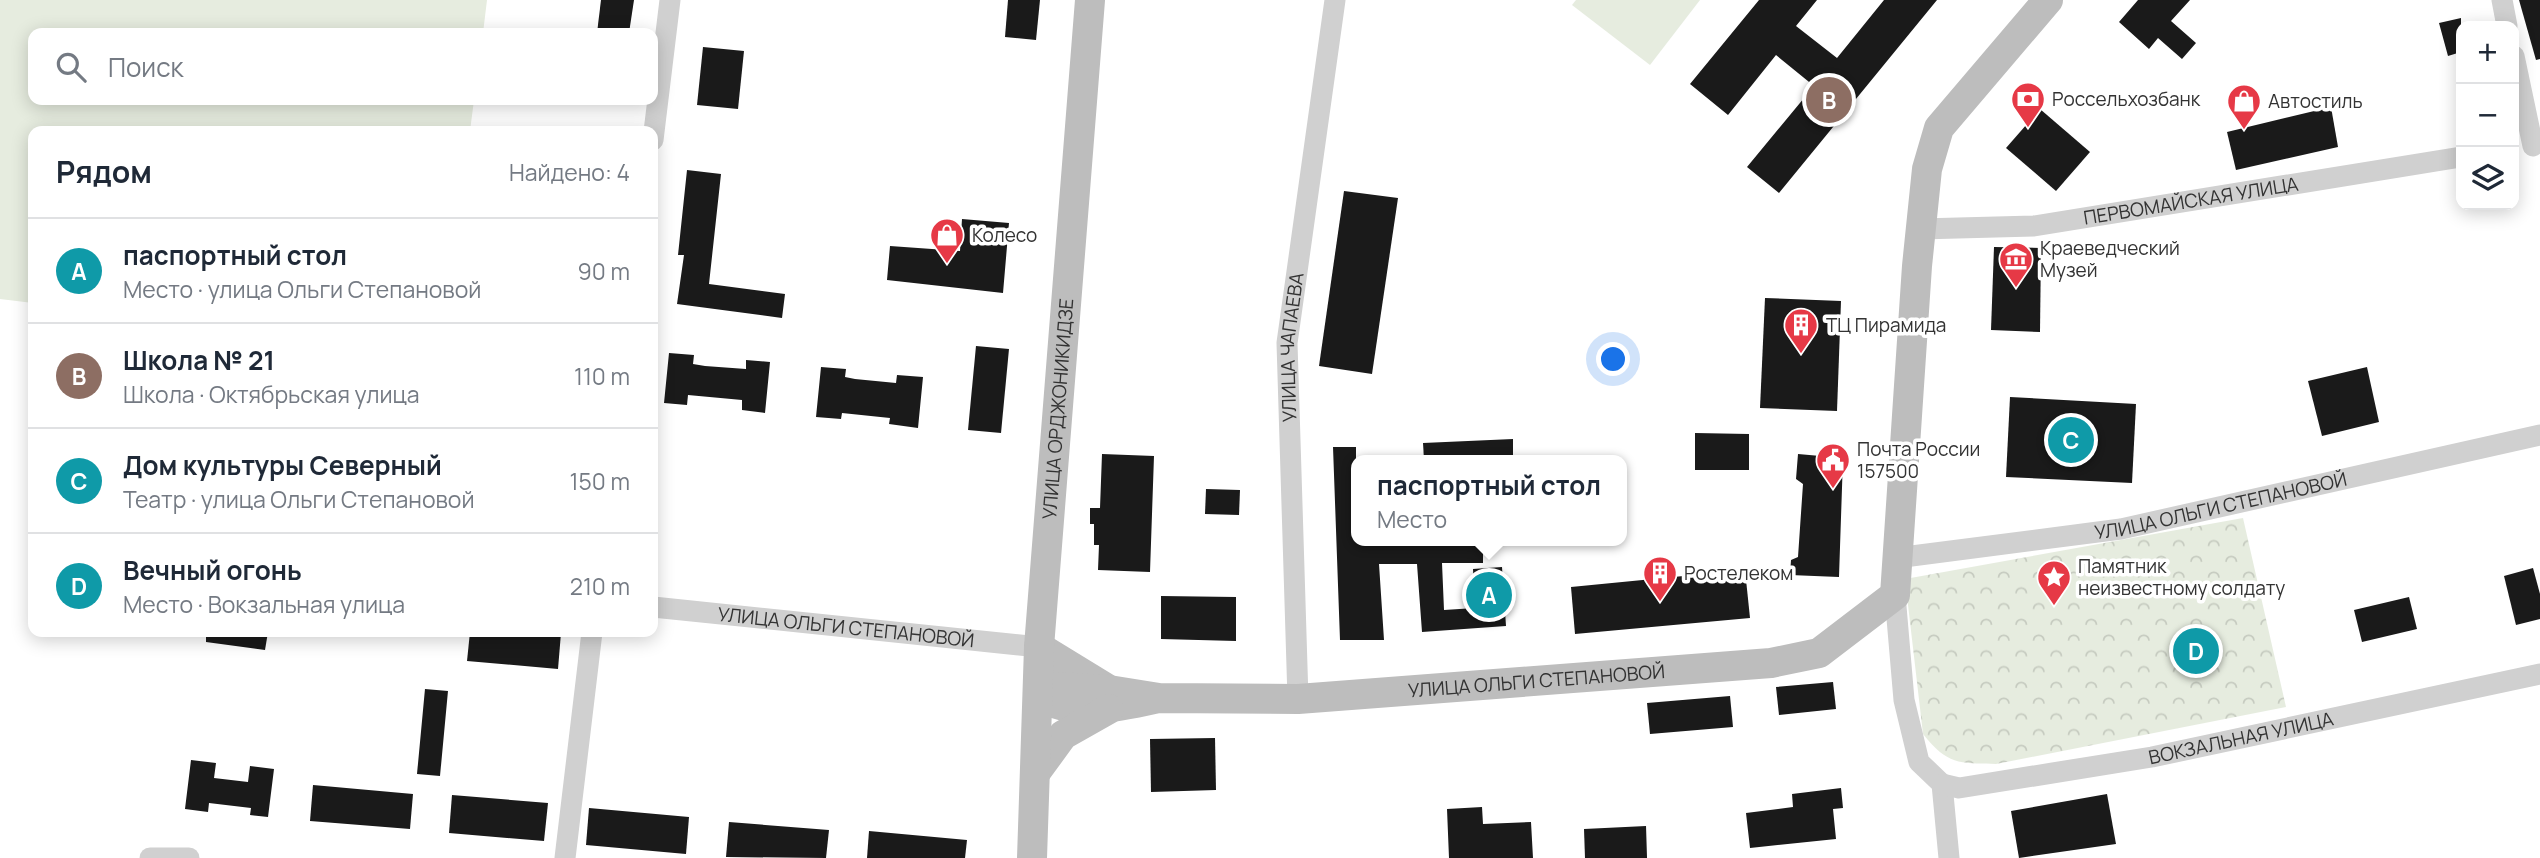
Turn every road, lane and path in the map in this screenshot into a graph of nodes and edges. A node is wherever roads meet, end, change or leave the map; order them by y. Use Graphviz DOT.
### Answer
graph roads {
  1 [pos="670,0"];
  2 [pos="1090,0"];
  3 [pos="1335,0"];
  4 [pos="2048,0"];
  5 [pos="2502,0"];
  6 [pos="2506,21"];
  7 [pos="2519,84"];
  8 [pos="658,98"];
  9 [pos="657,105"];
  10 [pos="655,126"];
  11 [pos="2529,146"];
  12 [pos="2456,158"];
  13 [pos="1920,229"];
  14 [pos="2540,436"];
  15 [pos="1896,558"];
  16 [pos="1895,596"];
  17 [pos="658,608"];
  18 [pos="591,637"];
  19 [pos="1040,648"];
  20 [pos="2540,674"];
  21 [pos="1038,695"];
  22 [pos="1109,699"];
  23 [pos="1298,699"];
  24 [pos="1036,772"];
  25 [pos="1942,784"];
  26 [pos="150,858"];
  27 [pos="189,858"];
  28 [pos="565,858"];
  29 [pos="1032,858"];
  30 [pos="1949,858"];
  1 -- 8 [label="street"];
  2 -- 19 [label="main road, УЛИЦА ОРДЖОНИКИДЗЕ"];
  3 -- 23 [label="street, УЛИЦА ЧАПАЕВА"];
  4 -- 13 [label="main road"];
  5 -- 6 [label="street"];
  7 -- 11 [label="street"];
  9 -- 10 [label="street"];
  12 -- 13 [label="street, ПЕРВОМАЙСКАЯ УЛИЦА"];
  13 -- 15 [label="main road"];
  14 -- 15 [label="street, УЛИЦА ОЛЬГИ СТЕПАНОВОЙ"];
  15 -- 16 [label="main road"];
  16 -- 23 [label="main road, УЛИЦА ОЛЬГИ СТЕПАНОВОЙ"];
  16 -- 25 [label="street"];
  17 -- 19 [label="street, УЛИЦА ОЛЬГИ СТЕПАНОВОЙ"];
  18 -- 28 [label="street"];
  19 -- 21 [label="main road, УЛИЦА ОРДЖОНИКИДЗЕ"];
  19 -- 22 [label="main road"];
  20 -- 25 [label="street, ВОКЗАЛЬНАЯ УЛИЦА"];
  21 -- 22 [label="main road, УЛИЦА ОЛЬГИ СТЕПАНОВОЙ"];
  21 -- 24 [label="main road, УЛИЦА ОРДЖОНИКИДЗЕ"];
  22 -- 23 [label="main road, УЛИЦА ОЛЬГИ СТЕПАНОВОЙ"];
  22 -- 24 [label="main road"];
  24 -- 29 [label="main road, УЛИЦА ОРДЖОНИКИДЗЕ"];
  25 -- 30 [label="street"];
  26 -- 27 [label="street"];
}
